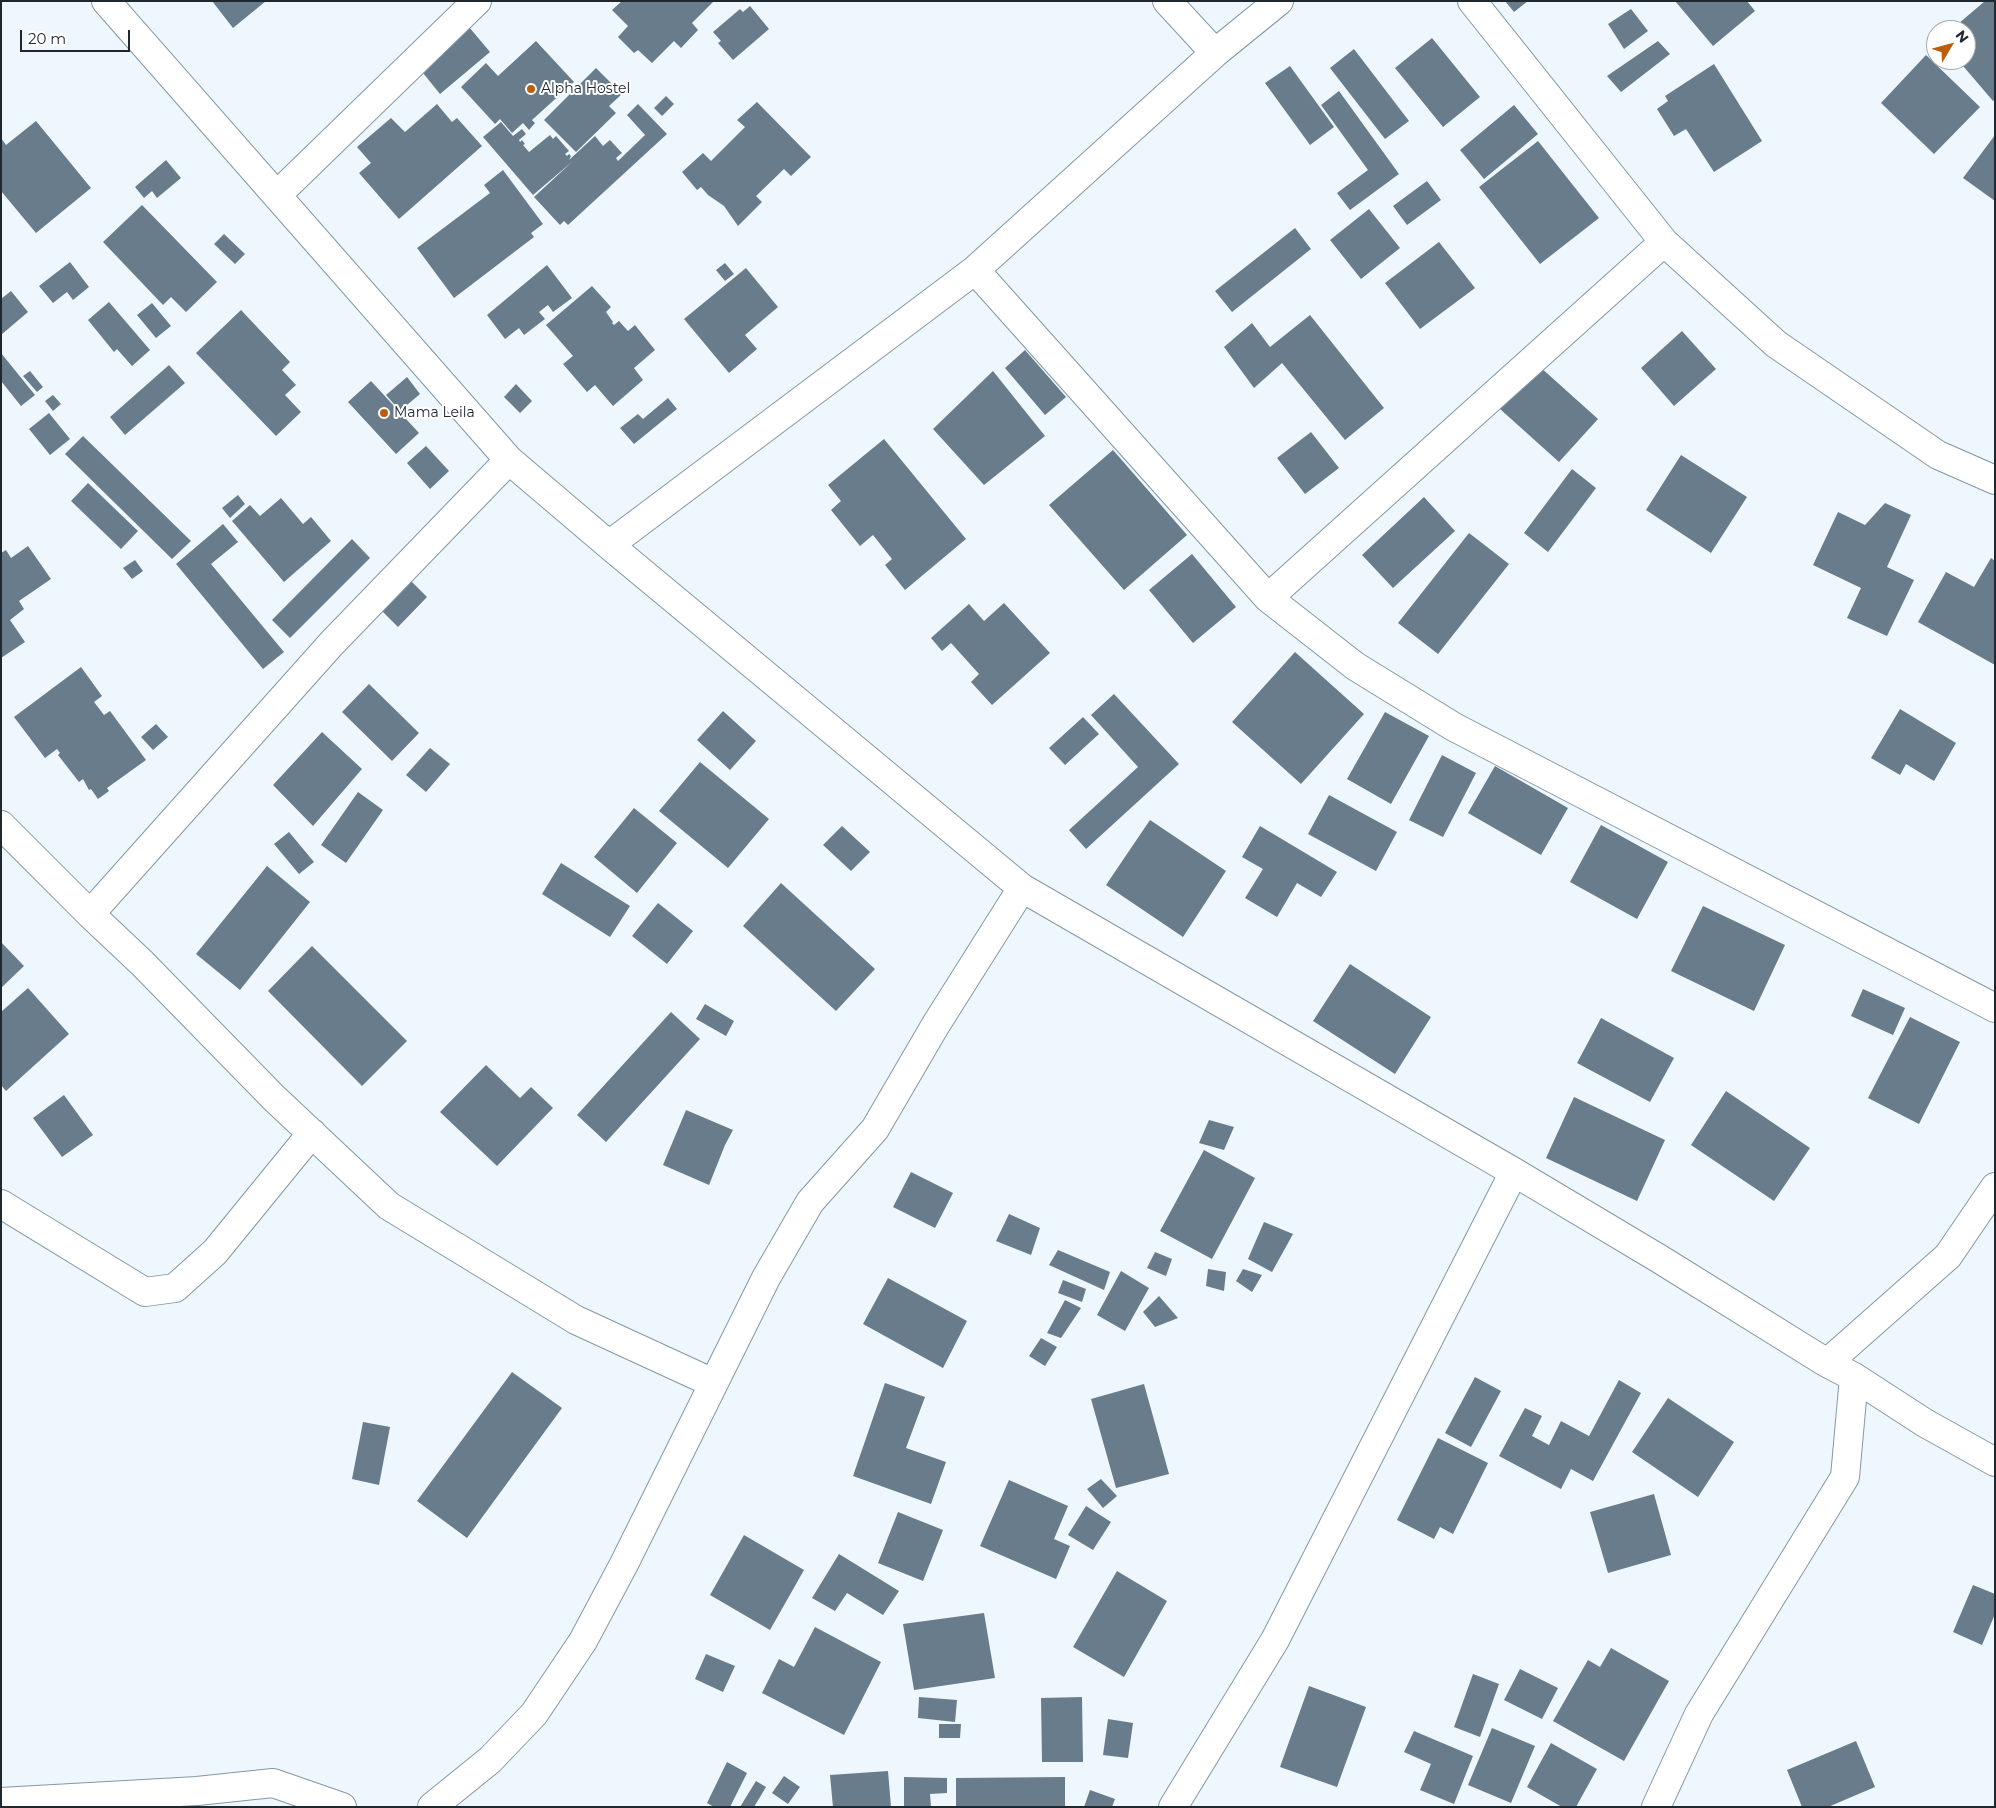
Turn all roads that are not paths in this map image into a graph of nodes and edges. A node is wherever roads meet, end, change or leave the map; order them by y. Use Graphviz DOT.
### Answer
graph roads {
  1 [pos="106,1"];
  2 [pos="477,1"];
  3 [pos="1167,1"];
  4 [pos="1279,1"];
  5 [pos="1472,1"];
  6 [pos="1215,53"];
  7 [pos="277,195"];
  8 [pos="1664,242"];
  9 [pos="975,270"];
  10 [pos="509,460"];
  11 [pos="1995,480"];
  12 [pos="609,545"];
  13 [pos="1268,598"];
  14 [pos="1,825"];
  15 [pos="1022,888"];
  16 [pos="90,914"];
  17 [pos="1995,1008"];
  18 [pos="312,1133"];
  19 [pos="1514,1172"];
  20 [pos="1995,1187"];
  21 [pos="1,1204"];
  22 [pos="1827,1363"];
  23 [pos="1854,1377"];
  24 [pos="713,1383"];
  25 [pos="1995,1462"];
  26 [pos="1,1802"];
  27 [pos="342,1807"];
  28 [pos="432,1807"];
  29 [pos="1173,1807"];
  30 [pos="1656,1807"];
  1 -- 7 [label="street"];
  2 -- 7 [label="street"];
  3 -- 6 [label="street"];
  4 -- 6 [label="street"];
  5 -- 8 [label="street"];
  6 -- 9 [label="street"];
  7 -- 10 [label="street"];
  8 -- 11 [label="street"];
  8 -- 13 [label="street"];
  9 -- 12 [label="street"];
  9 -- 13 [label="street"];
  10 -- 12 [label="street"];
  10 -- 16 [label="street"];
  12 -- 15 [label="street"];
  13 -- 17 [label="street"];
  14 -- 16 [label="street"];
  15 -- 19 [label="street"];
  15 -- 24 [label="street"];
  16 -- 18 [label="street"];
  18 -- 21 [label="street"];
  18 -- 24 [label="street"];
  19 -- 22 [label="street"];
  19 -- 29 [label="street"];
  20 -- 22 [label="street"];
  22 -- 23 [label="street"];
  23 -- 25 [label="street"];
  23 -- 30 [label="street"];
  24 -- 28 [label="street"];
  26 -- 27 [label="street"];
}
